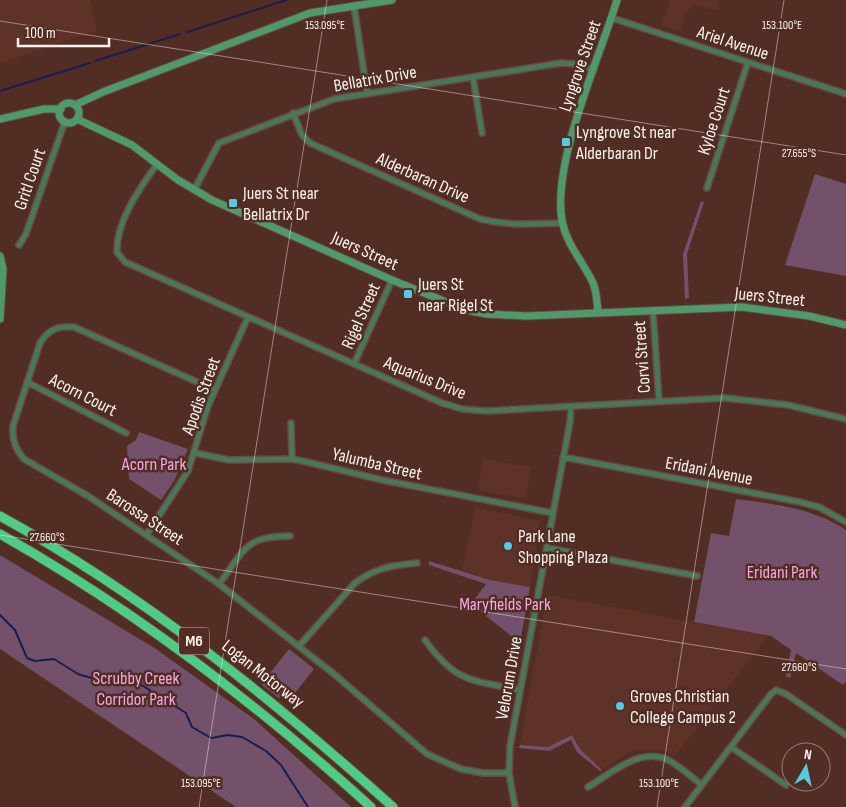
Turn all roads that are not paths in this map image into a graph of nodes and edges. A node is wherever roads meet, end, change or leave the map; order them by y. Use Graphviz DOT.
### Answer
graph roads {
  1 [pos="392,0"];
  2 [pos="617,0"];
  3 [pos="354,6"];
  4 [pos="612,18"];
  5 [pos="748,62"];
  6 [pos="594,70"];
  7 [pos="473,77"];
  8 [pos="367,93"];
  9 [pos="846,94"];
  10 [pos="75,105"];
  11 [pos="61,109"];
  12 [pos="293,113"];
  13 [pos="0,119"];
  14 [pos="77,119"];
  15 [pos="65,121"];
  16 [pos="482,133"];
  17 [pos="157,164"];
  18 [pos="707,188"];
  19 [pos="194,190"];
  20 [pos="563,223"];
  21 [pos="19,245"];
  22 [pos="0,256"];
  23 [pos="392,280"];
  24 [pos="653,310"];
  25 [pos="598,313"];
  26 [pos="248,317"];
  27 [pos="0,319"];
  28 [pos="846,325"];
  29 [pos="354,364"];
  30 [pos="27,382"];
  31 [pos="215,390"];
  32 [pos="659,401"];
  33 [pos="570,407"];
  34 [pos="846,419"];
  35 [pos="291,423"];
  36 [pos="126,433"];
  37 [pos="195,453"];
  38 [pos="563,457"];
  39 [pos="292,460"];
  40 [pos="553,513"];
  41 [pos="0,516"];
  42 [pos="846,522"];
  43 [pos="0,534"];
  44 [pos="146,534"];
  45 [pos="290,536"];
  46 [pos="547,548"];
  47 [pos="417,563"];
  48 [pos="697,576"];
  49 [pos="220,584"];
  50 [pos="425,640"];
  51 [pos="299,646"];
  52 [pos="520,690"];
  53 [pos="846,735"];
  54 [pos="731,747"];
  55 [pos="509,773"];
  56 [pos="781,782"];
  57 [pos="702,785"];
  58 [pos="588,787"];
  59 [pos="371,807"];
  60 [pos="393,807"];
  61 [pos="515,807"];
  62 [pos="685,807"];
  1 -- 3 [label="street"];
  2 -- 4 [label="street, Lyngrove Street"];
  3 -- 8 [label="street"];
  3 -- 10 [label="street"];
  4 -- 5 [label="street, Ariel Avenue"];
  4 -- 6 [label="street, Lyngrove Street"];
  5 -- 9 [label="street, Ariel Avenue"];
  5 -- 18 [label="street, Kyloe Court"];
  6 -- 7 [label="street, Bellatrix Drive"];
  6 -- 20 [label="street, Lyngrove Street"];
  7 -- 8 [label="street, Bellatrix Drive"];
  7 -- 16 [label="street"];
  8 -- 12 [label="street, Bellatrix Drive"];
  10 -- 11 [label="street"];
  10 -- 14 [label="street"];
  11 -- 13 [label="street"];
  11 -- 15 [label="street"];
  12 -- 19 [label="street, Bellatrix Drive"];
  12 -- 20 [label="street, Alderbaran Drive"];
  14 -- 15 [label="street"];
  14 -- 17 [label="street, Juers Street"];
  15 -- 21 [label="street, Gritl Court"];
  17 -- 19 [label="street, Juers Street"];
  17 -- 26 [label="street, Aquarius Drive"];
  19 -- 23 [label="street, Juers Street"];
  20 -- 25 [label="street, Lyngrove Street"];
  22 -- 27 [label="street"];
  23 -- 25 [label="street, Juers Street"];
  23 -- 29 [label="street, Rigel Street"];
  24 -- 25 [label="street, Juers Street"];
  24 -- 28 [label="street, Juers Street"];
  24 -- 32 [label="street, Corvi Street"];
  26 -- 29 [label="street, Aquarius Drive"];
  26 -- 31 [label="street, Apodis Street"];
  29 -- 33 [label="street, Aquarius Drive"];
  30 -- 31 [label="street, Barossa Street"];
  30 -- 36 [label="street, Acorn Court"];
  30 -- 44 [label="street, Barossa Street"];
  31 -- 37 [label="street, Apodis Street"];
  32 -- 33 [label="street, Aquarius Drive"];
  32 -- 34 [label="street, Aquarius Drive"];
  33 -- 38 [label="street, Velorum Drive"];
  35 -- 39 [label="street"];
  37 -- 39 [label="street, Yalumba Street"];
  37 -- 44 [label="street, Apodis Street"];
  38 -- 40 [label="street, Velorum Drive"];
  38 -- 42 [label="street, Eridani Avenue"];
  39 -- 40 [label="street, Yalumba Street"];
  40 -- 46 [label="street, Velorum Drive"];
  41 -- 60 [label="highway, Logan Motorway / M6"];
  43 -- 59 [label="highway, Logan Motorway / M6"];
  44 -- 49 [label="street, Barossa Street"];
  45 -- 49 [label="street"];
  46 -- 48 [label="street"];
  46 -- 52 [label="street, Velorum Drive"];
  47 -- 51 [label="street"];
  49 -- 51 [label="street, Barossa Street"];
  50 -- 52 [label="street"];
  51 -- 55 [label="street, Barossa Street"];
  52 -- 55 [label="street, Velorum Drive"];
  53 -- 54 [label="street"];
  54 -- 56 [label="street"];
  54 -- 57 [label="street"];
  55 -- 61 [label="street, Velorum Drive"];
  57 -- 58 [label="street"];
  57 -- 62 [label="street"];
}
